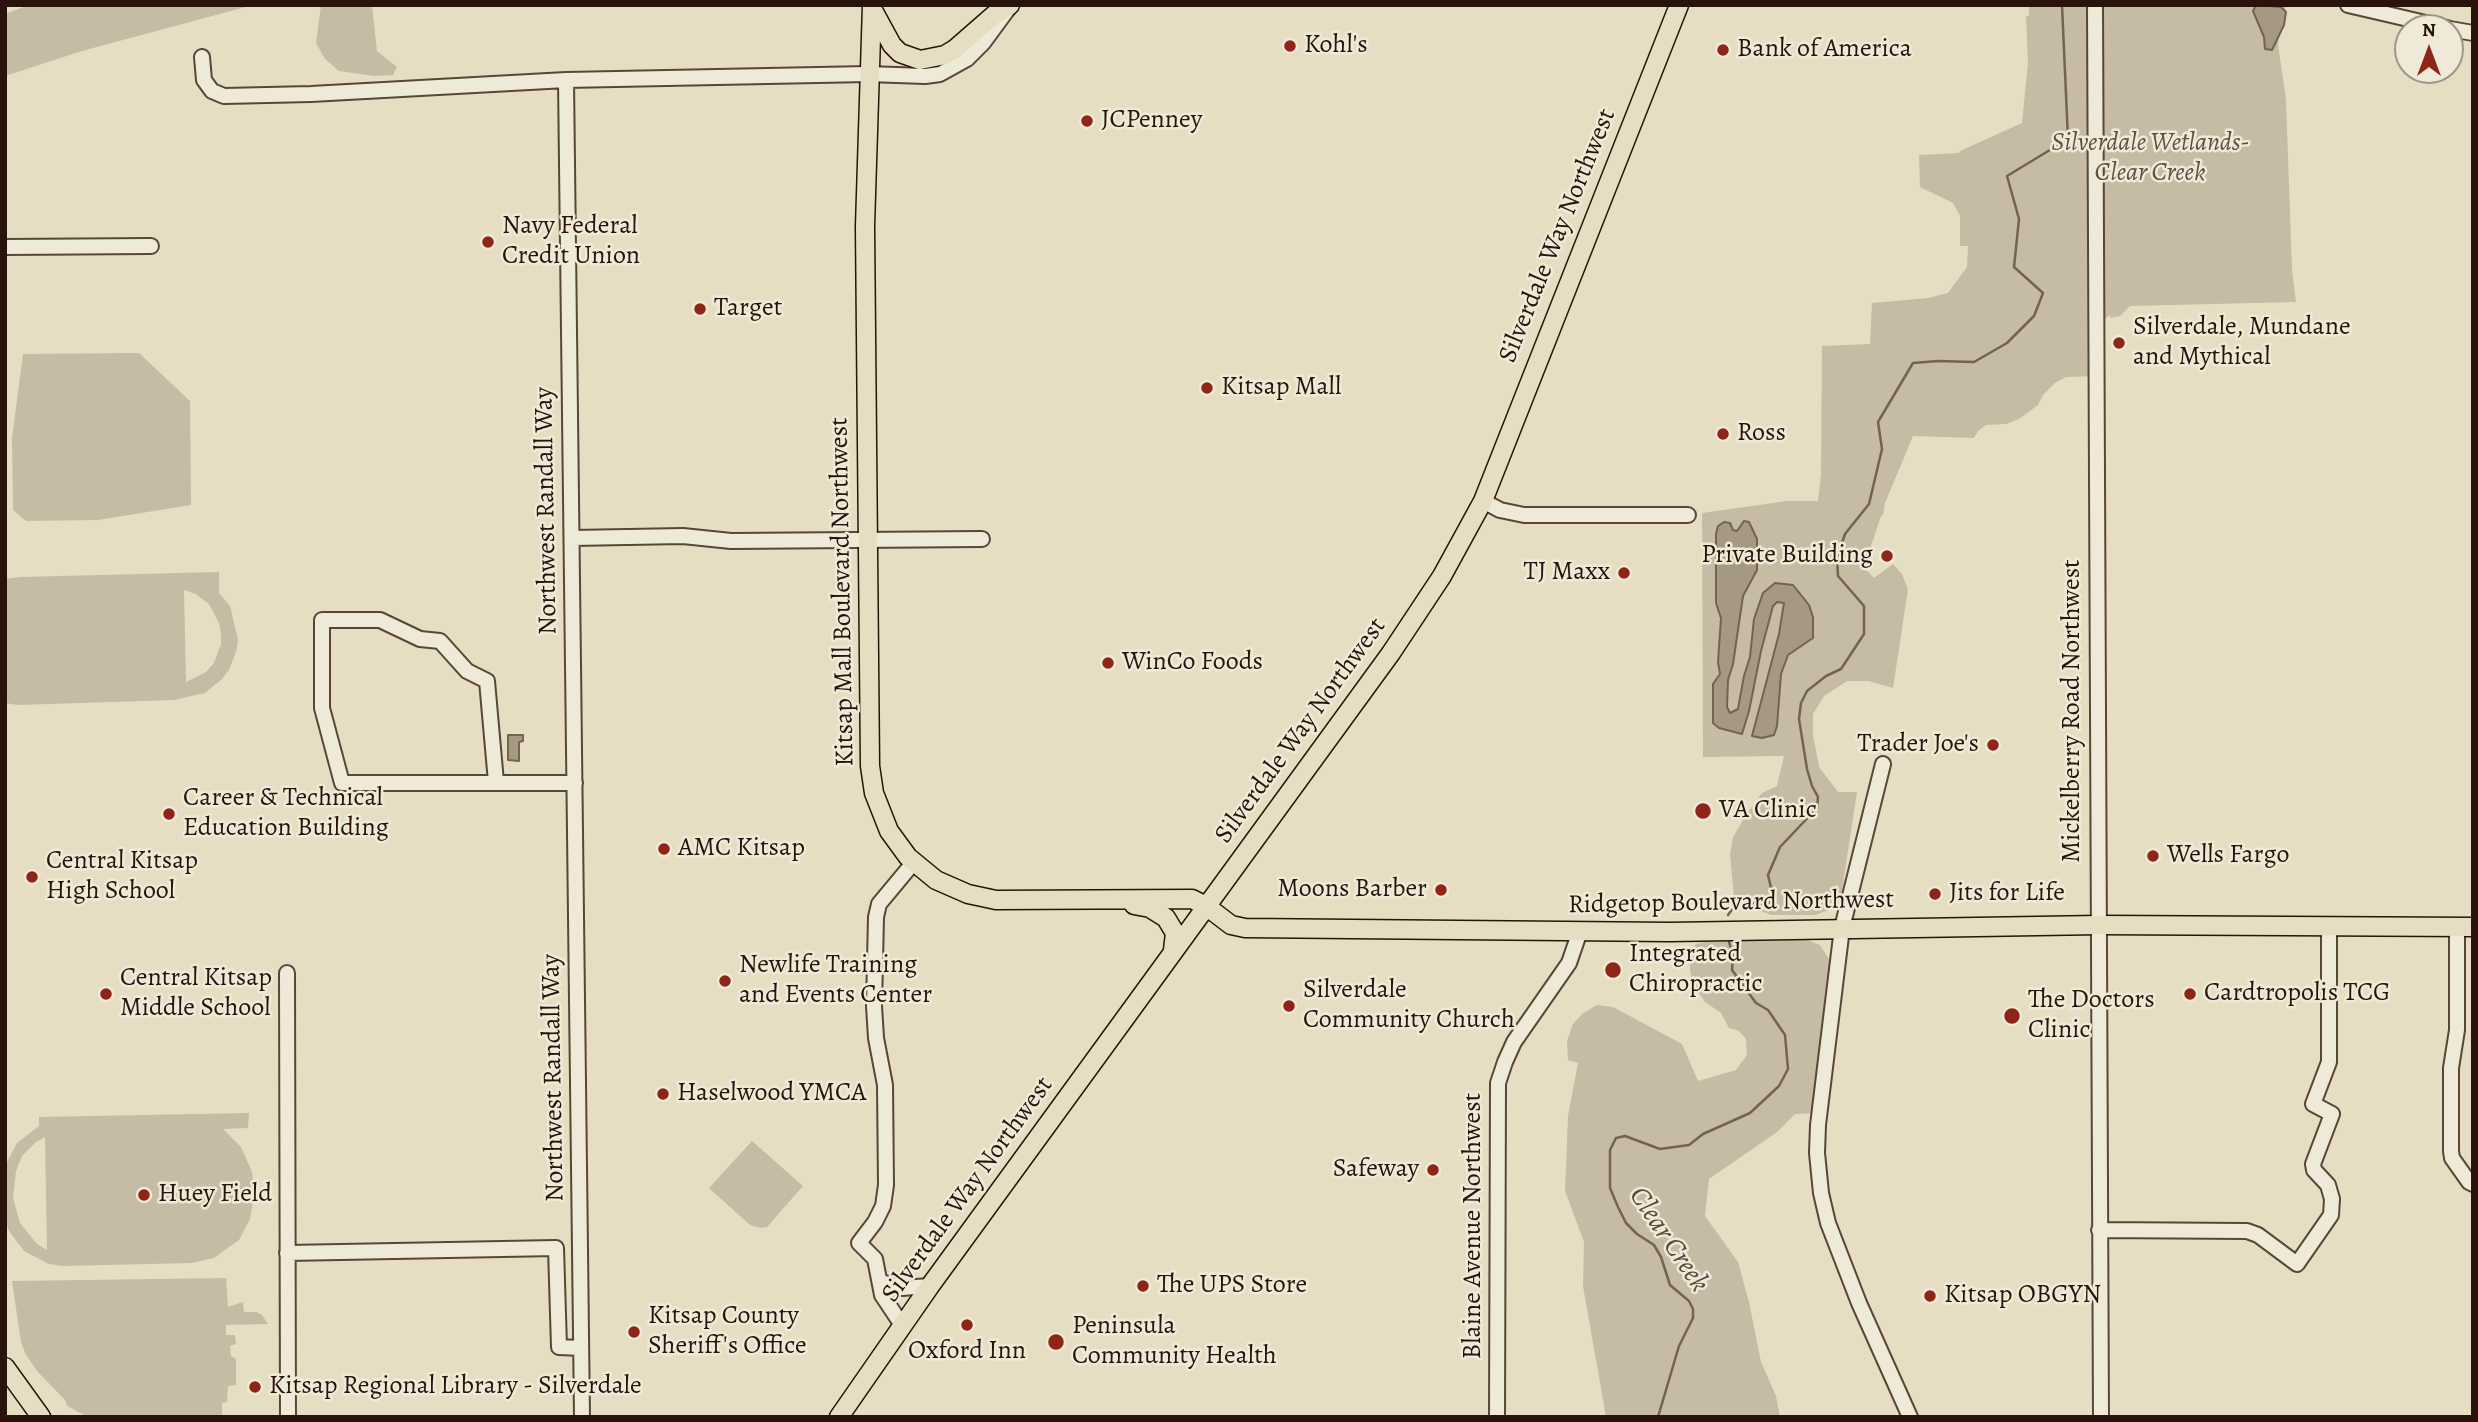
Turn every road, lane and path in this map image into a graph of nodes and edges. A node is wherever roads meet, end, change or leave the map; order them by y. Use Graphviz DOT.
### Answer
graph roads {
  1 [pos="872,5"];
  2 [pos="1010,5"];
  3 [pos="1679,5"];
  4 [pos="2095,5"];
  5 [pos="2348,5"];
  6 [pos="2394,15"];
  7 [pos="202,57"];
  8 [pos="868,74"];
  9 [pos="566,80"];
  10 [pos="151,246"];
  11 [pos="5,247"];
  12 [pos="1483,500"];
  13 [pos="1688,516"];
  14 [pos="572,538"];
  15 [pos="868,539"];
  16 [pos="982,539"];
  17 [pos="1883,764"];
  18 [pos="496,782"];
  19 [pos="575,783"];
  20 [pos="914,862"];
  21 [pos="1103,900"];
  22 [pos="1206,906"];
  23 [pos="2099,925"];
  24 [pos="2329,927"];
  25 [pos="2465,927"];
  26 [pos="1842,928"];
  27 [pos="1580,931"];
  28 [pos="1172,953"];
  29 [pos="287,973"];
  30 [pos="2473,1184"];
  31 [pos="2099,1230"];
  32 [pos="287,1253"];
  33 [pos="881,1282"];
  34 [pos="930,1286"];
  35 [pos="902,1325"];
  36 [pos="581,1348"];
  37 [pos="5,1367"];
  38 [pos="41,1417"];
  39 [pos="288,1417"];
  40 [pos="582,1417"];
  41 [pos="840,1417"];
  42 [pos="1497,1417"];
  43 [pos="1910,1417"];
  44 [pos="2101,1417"];
  1 -- 2 [label="main road"];
  1 -- 8 [label="main road, Kitsap Mall Boulevard Northwest"];
  2 -- 8 [label="street"];
  3 -- 12 [label="main road, Silverdale Way Northwest"];
  4 -- 23 [label="street, Mickelberry Road Northwest"];
  5 -- 6 [label="street"];
  7 -- 9 [label="street"];
  8 -- 9 [label="street"];
  8 -- 15 [label="main road, Kitsap Mall Boulevard Northwest"];
  9 -- 14 [label="street, Northwest Randall Way"];
  10 -- 11 [label="street"];
  12 -- 13 [label="street"];
  12 -- 22 [label="main road, Silverdale Way Northwest"];
  14 -- 15 [label="street"];
  14 -- 19 [label="street, Northwest Randall Way"];
  15 -- 16 [label="street"];
  15 -- 20 [label="main road, Kitsap Mall Boulevard Northwest"];
  17 -- 26 [label="street"];
  18 -- 18 [label="street"];
  18 -- 19 [label="street"];
  19 -- 36 [label="street, Northwest Randall Way"];
  20 -- 21 [label="main road, Kitsap Mall Boulevard Northwest"];
  20 -- 33 [label="street"];
  21 -- 22 [label="main road, Kitsap Mall Boulevard Northwest"];
  21 -- 28 [label="main road"];
  22 -- 27 [label="main road, Ridgetop Boulevard Northwest"];
  22 -- 28 [label="main road, Silverdale Way Northwest"];
  23 -- 24 [label="main road, Ridgetop Boulevard Northwest"];
  23 -- 26 [label="main road, Ridgetop Boulevard Northwest"];
  23 -- 31 [label="street, Mickelberry Road Northwest"];
  24 -- 25 [label="main road, Ridgetop Boulevard Northwest"];
  24 -- 31 [label="street"];
  25 -- 30 [label="street"];
  26 -- 27 [label="main road, Ridgetop Boulevard Northwest"];
  26 -- 43 [label="street"];
  27 -- 42 [label="street, Blaine Avenue Northwest"];
  28 -- 34 [label="main road, Silverdale Way Northwest"];
  29 -- 32 [label="street"];
  31 -- 44 [label="street, Mickelberry Road Northwest"];
  32 -- 36 [label="street"];
  32 -- 39 [label="street"];
  33 -- 34 [label="street"];
  33 -- 35 [label="street"];
  34 -- 35 [label="main road, Silverdale Way Northwest"];
  35 -- 41 [label="main road, Silverdale Way Northwest"];
  36 -- 40 [label="street, Northwest Randall Way"];
  37 -- 38 [label="main road"];
}
